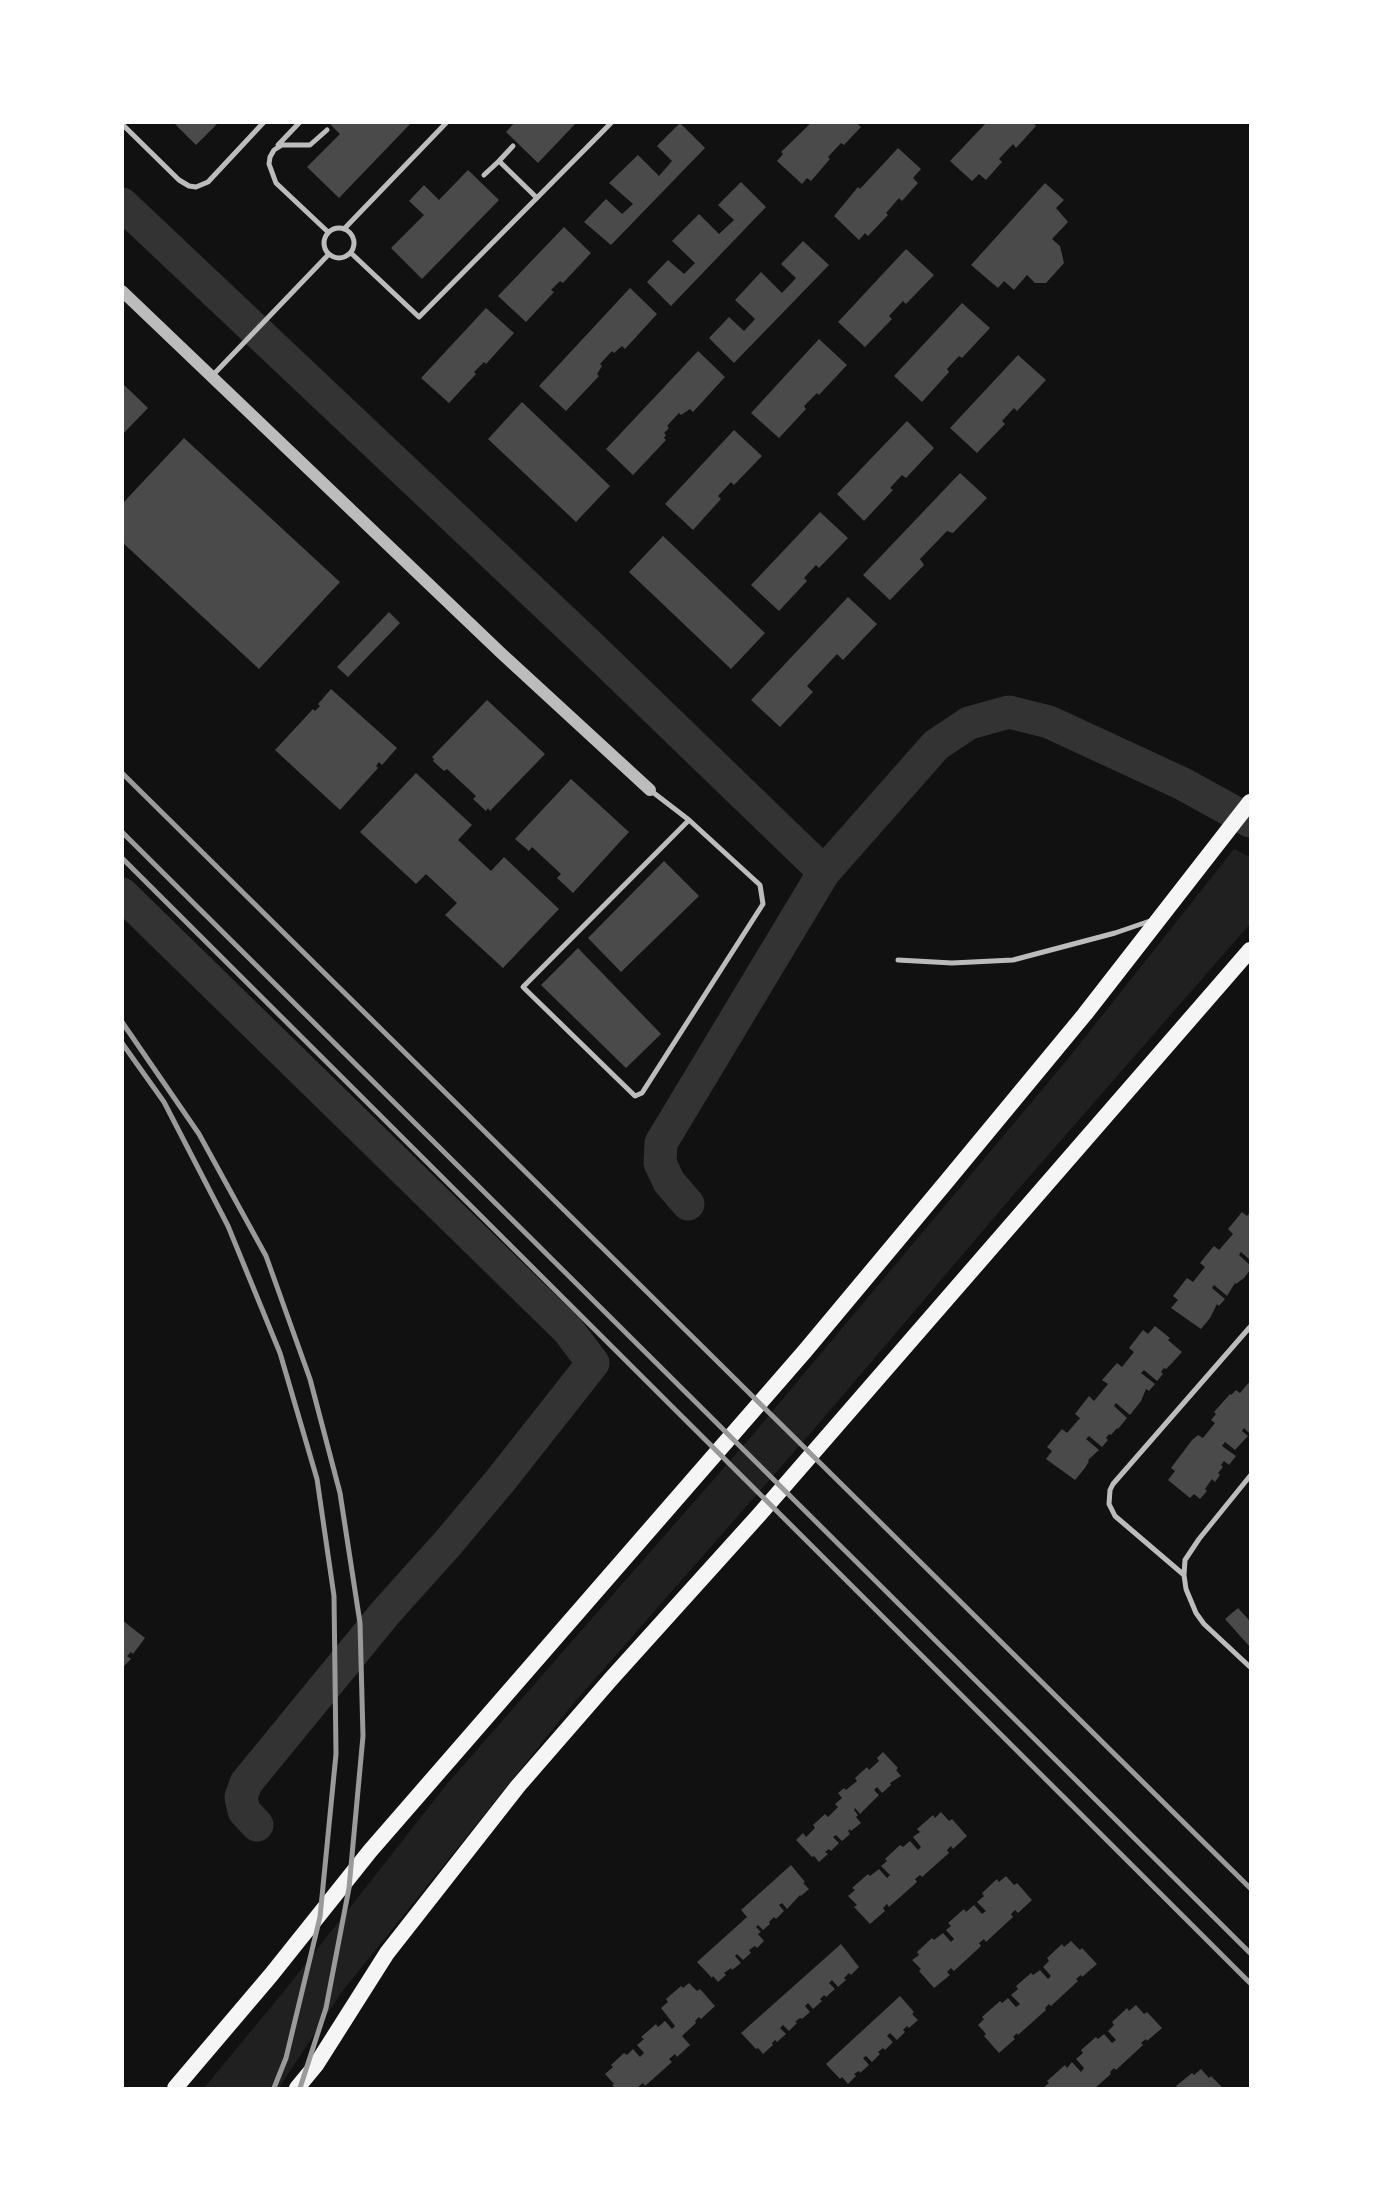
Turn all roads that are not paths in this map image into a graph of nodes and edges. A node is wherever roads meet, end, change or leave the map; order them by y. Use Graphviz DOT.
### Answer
graph roads {
  1 [pos="264,122"];
  2 [pos="300,122"];
  3 [pos="447,122"];
  4 [pos="612,122"];
  5 [pos="122,124"];
  6 [pos="327,130"];
  7 [pos="513,146"];
  8 [pos="274,150"];
  9 [pos="499,161"];
  10 [pos="484,175"];
  11 [pos="537,198"];
  12 [pos="344,229"];
  13 [pos="328,233"];
  14 [pos="351,253"];
  15 [pos="329,254"];
  16 [pos="122,291"];
  17 [pos="212,376"];
  18 [pos="650,790"];
  19 [pos="1251,802"];
  20 [pos="689,820"];
  21 [pos="1160,918"];
  22 [pos="1251,950"];
  23 [pos="898,960"];
  24 [pos="1251,1327"];
  25 [pos="1251,1476"];
  26 [pos="1184,1575"];
  27 [pos="1251,1667"];
  28 [pos="175,2088"];
  29 [pos="298,2088"];
  1 -- 5 [label="lane"];
  2 -- 8 [label="lane"];
  3 -- 12 [label="lane"];
  4 -- 11 [label="lane"];
  6 -- 8 [label="lane"];
  7 -- 9 [label="lane"];
  8 -- 13 [label="lane"];
  9 -- 10 [label="lane"];
  9 -- 11 [label="lane"];
  11 -- 14 [label="lane"];
  12 -- 13 [label="lane"];
  12 -- 14 [label="lane"];
  13 -- 15 [label="lane"];
  14 -- 15 [label="lane"];
  15 -- 17 [label="lane"];
  16 -- 17 [label="street"];
  17 -- 18 [label="street"];
  18 -- 20 [label="lane"];
  19 -- 21 [label="main road"];
  20 -- 20 [label="lane"];
  21 -- 23 [label="lane"];
  21 -- 28 [label="main road"];
  22 -- 29 [label="main road"];
  24 -- 26 [label="lane"];
  25 -- 26 [label="lane"];
  26 -- 27 [label="lane"];
}
